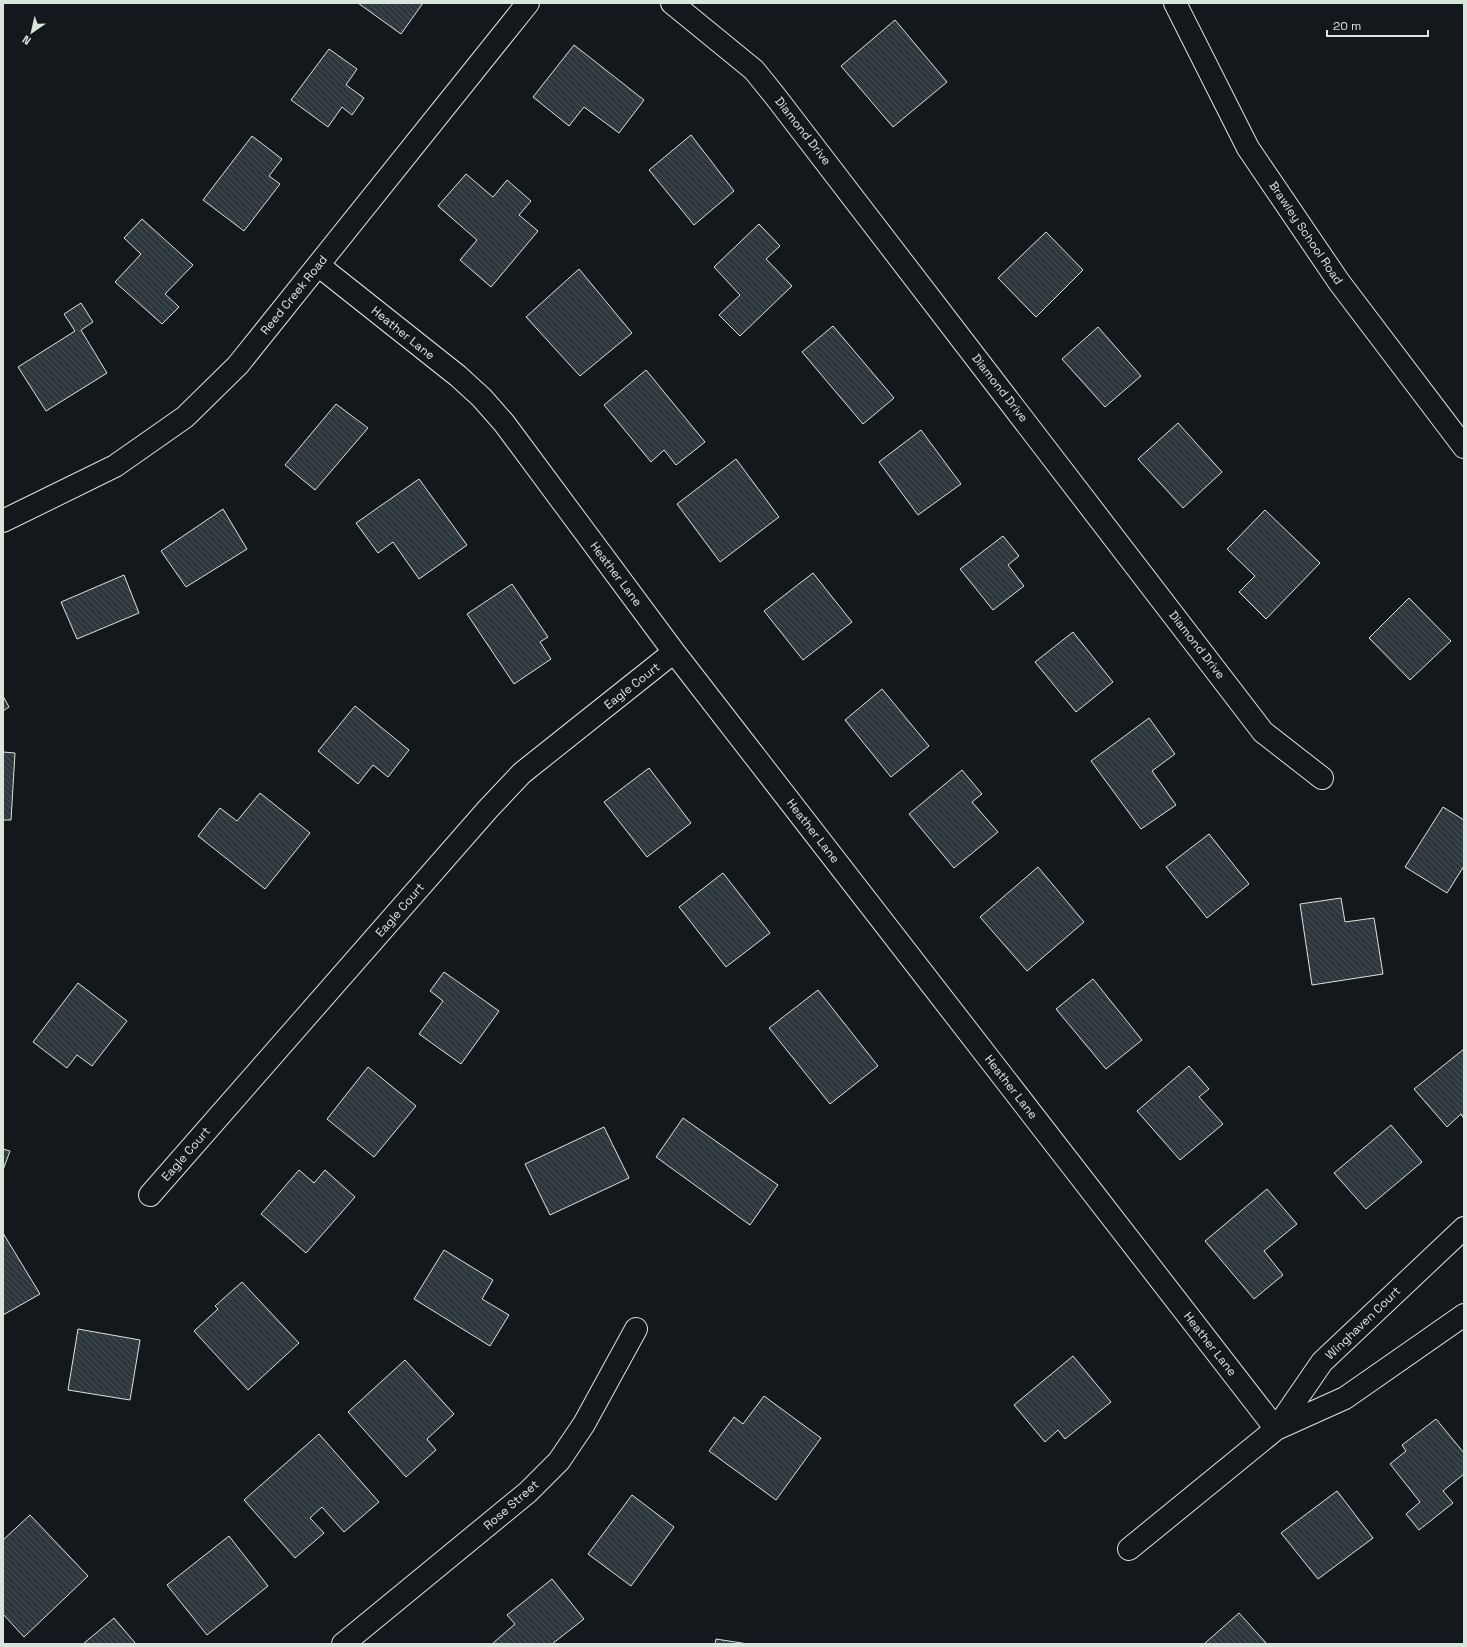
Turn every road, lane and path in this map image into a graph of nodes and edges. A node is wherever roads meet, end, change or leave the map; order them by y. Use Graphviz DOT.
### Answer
graph roads {
  1 [pos="528,3"];
  2 [pos="672,3"];
  3 [pos="1175,3"];
  4 [pos="318,265"];
  5 [pos="1464,447"];
  6 [pos="3,521"];
  7 [pos="674,652"];
  8 [pos="1322,778"];
  9 [pos="150,1195"];
  10 [pos="1464,1228"];
  11 [pos="1464,1315"];
  12 [pos="636,1329"];
  13 [pos="1276,1429"];
  14 [pos="1129,1549"];
  15 [pos="343,1644"];
  1 -- 4 [label="street, Reed Creek Road"];
  2 -- 8 [label="street, Diamond Drive"];
  3 -- 5 [label="street, Brawley School Road"];
  4 -- 6 [label="street, Reed Creek Road"];
  4 -- 7 [label="street, Heather Lane"];
  7 -- 9 [label="street, Eagle Court"];
  7 -- 13 [label="street, Heather Lane"];
  10 -- 13 [label="street, Winghaven Court"];
  11 -- 13 [label="street, Winghaven Court"];
  12 -- 15 [label="street, Rose Street"];
  13 -- 14 [label="street, Winghaven Court"];
}
